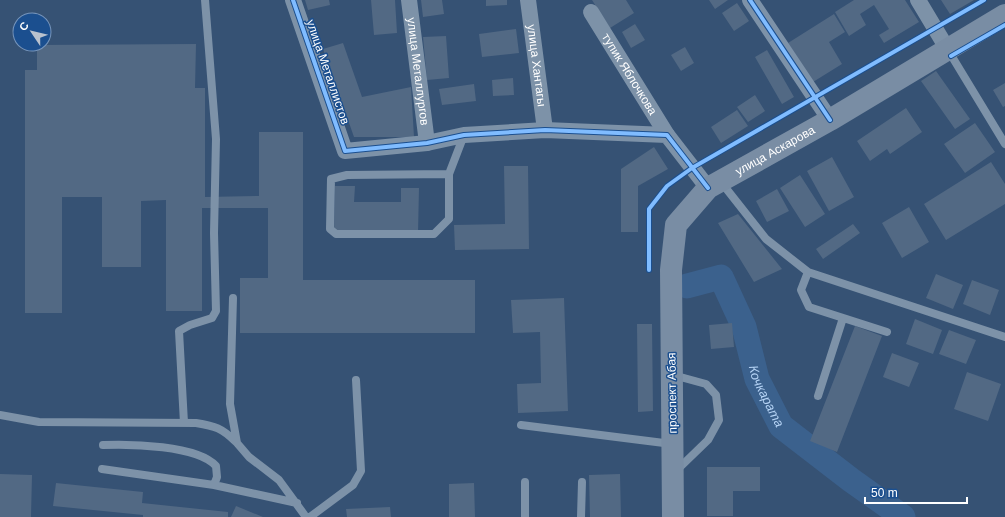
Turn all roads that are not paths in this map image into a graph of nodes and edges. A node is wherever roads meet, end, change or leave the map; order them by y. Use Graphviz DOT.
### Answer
graph roads {
  1 [pos="205,0"];
  2 [pos="293,0"];
  3 [pos="409,0"];
  4 [pos="528,0"];
  5 [pos="750,0"];
  6 [pos="918,0"];
  7 [pos="591,12"];
  8 [pos="1005,15"];
  9 [pos="948,50"];
  10 [pos="830,120"];
  11 [pos="545,130"];
  12 [pos="464,135"];
  13 [pos="667,136"];
  14 [pos="427,143"];
  15 [pos="1005,144"];
  16 [pos="449,174"];
  17 [pos="714,185"];
  18 [pos="671,270"];
  19 [pos="808,272"];
  20 [pos="233,298"];
  21 [pos="843,318"];
  22 [pos="887,332"];
  23 [pos="1005,337"];
  24 [pos="672,375"];
  25 [pos="356,380"];
  26 [pos="818,396"];
  27 [pos="0,415"];
  28 [pos="184,423"];
  29 [pos="521,425"];
  30 [pos="237,443"];
  31 [pos="673,444"];
  32 [pos="103,445"];
  33 [pos="102,469"];
  34 [pos="673,473"];
  35 [pos="525,482"];
  36 [pos="582,482"];
  37 [pos="214,485"];
  38 [pos="297,504"];
  39 [pos="306,517"];
  40 [pos="310,517"];
  41 [pos="525,517"];
  42 [pos="582,517"];
  43 [pos="673,517"];
  1 -- 28 [label="lane"];
  2 -- 14 [label="street, улица Металлистов"];
  3 -- 14 [label="street, улица Металлургов"];
  4 -- 11 [label="street, улица Хантагы"];
  5 -- 10 [label="street"];
  6 -- 9 [label="street"];
  7 -- 13 [label="street, тупик Яблочкова"];
  8 -- 9 [label="main road, улица Аскарова"];
  9 -- 10 [label="main road, улица Аскарова"];
  9 -- 15 [label="lane"];
  10 -- 17 [label="main road, улица Аскарова"];
  11 -- 12 [label="street"];
  11 -- 13 [label="street"];
  12 -- 14 [label="street"];
  12 -- 16 [label="lane"];
  13 -- 17 [label="street, тупик Яблочкова"];
  16 -- 16 [label="lane"];
  17 -- 18 [label="main road, улица Аскарова"];
  17 -- 19 [label="lane"];
  18 -- 24 [label="main road, проспект Абая"];
  19 -- 21 [label="lane"];
  19 -- 23 [label="lane"];
  20 -- 30 [label="lane"];
  21 -- 22 [label="lane"];
  21 -- 26 [label="lane"];
  24 -- 31 [label="main road, проспект Абая"];
  24 -- 34 [label="lane"];
  25 -- 40 [label="lane"];
  27 -- 28 [label="lane"];
  28 -- 30 [label="lane"];
  29 -- 31 [label="lane"];
  30 -- 38 [label="lane"];
  31 -- 34 [label="main road, проспект Абая"];
  32 -- 37 [label="lane"];
  33 -- 37 [label="lane"];
  34 -- 43 [label="main road, проспект Абая"];
  35 -- 41 [label="lane"];
  36 -- 42 [label="lane"];
  37 -- 38 [label="lane"];
  38 -- 39 [label="lane"];
}
